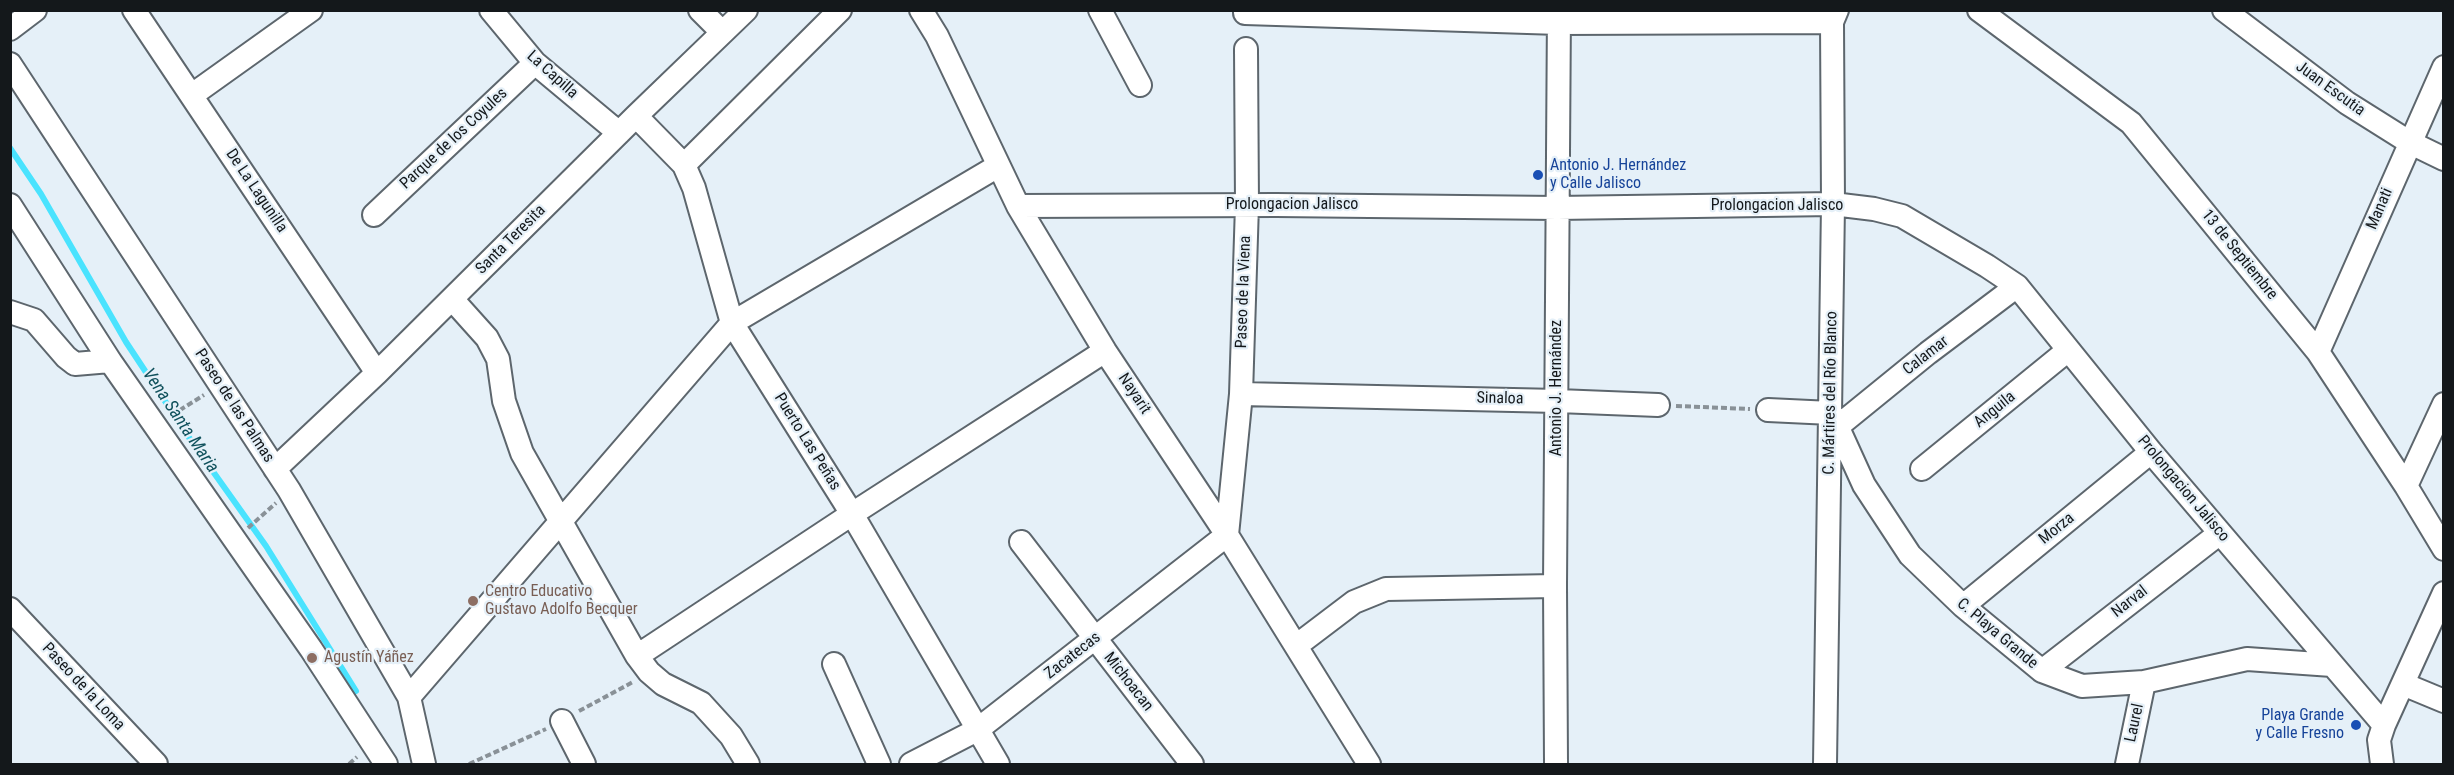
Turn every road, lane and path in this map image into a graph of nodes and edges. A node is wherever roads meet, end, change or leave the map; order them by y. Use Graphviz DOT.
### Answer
graph roads {
  1 [pos="35,10"];
  2 [pos="134,10"];
  3 [pos="311,10"];
  4 [pos="490,10"];
  5 [pos="700,10"];
  6 [pos="746,10"];
  7 [pos="840,10"];
  8 [pos="921,10"];
  9 [pos="1100,10"];
  10 [pos="1979,10"];
  11 [pos="2224,10"];
  12 [pos="1245,12"];
  13 [pos="1834,16"];
  14 [pos="1559,17"];
  15 [pos="10,29"];
  16 [pos="722,32"];
  17 [pos="1246,49"];
  18 [pos="535,63"];
  19 [pos="10,64"];
  20 [pos="2444,67"];
  21 [pos="1140,85"];
  22 [pos="192,95"];
  23 [pos="636,116"];
  24 [pos="619,133"];
  25 [pos="2409,142"];
  26 [pos="2444,159"];
  27 [pos="684,165"];
  28 [pos="998,166"];
  29 [pos="1833,204"];
  30 [pos="10,205"];
  31 [pos="1247,205"];
  32 [pos="1018,206"];
  33 [pos="1557,208"];
  34 [pos="374,215"];
  35 [pos="2017,286"];
  36 [pos="452,299"];
  37 [pos="10,312"];
  38 [pos="732,322"];
  39 [pos="1105,351"];
  40 [pos="2067,351"];
  41 [pos="2318,352"];
  42 [pos="110,362"];
  43 [pos="377,373"];
  44 [pos="1241,394"];
  45 [pos="201,396"];
  46 [pos="1558,400"];
  47 [pos="2444,404"];
  48 [pos="1658,405"];
  49 [pos="1768,410"];
  50 [pos="168,417"];
  51 [pos="1834,420"];
  52 [pos="2151,452"];
  53 [pos="275,469"];
  54 [pos="1922,469"];
  55 [pos="2406,486"];
  56 [pos="269,509"];
  57 [pos="852,514"];
  58 [pos="561,520"];
  59 [pos="247,530"];
  60 [pos="2220,533"];
  61 [pos="1227,535"];
  62 [pos="1021,543"];
  63 [pos="2444,549"];
  64 [pos="1555,586"];
  65 [pos="2444,593"];
  66 [pos="1963,606"];
  67 [pos="10,609"];
  68 [pos="1094,639"];
  69 [pos="1296,646"];
  70 [pos="637,656"];
  71 [pos="834,664"];
  72 [pos="2332,665"];
  73 [pos="2042,671"];
  74 [pos="2144,682"];
  75 [pos="2403,684"];
  76 [pos="409,697"];
  77 [pos="2444,701"];
  78 [pos="562,721"];
  79 [pos="2384,725"];
  80 [pos="977,730"];
  81 [pos="156,765"];
  82 [pos="386,765"];
  83 [pos="424,765"];
  84 [pos="584,765"];
  85 [pos="747,765"];
  86 [pos="879,765"];
  87 [pos="911,765"];
  88 [pos="998,765"];
  89 [pos="1192,765"];
  90 [pos="1369,765"];
  91 [pos="1556,765"];
  92 [pos="1826,765"];
  93 [pos="2127,765"];
  94 [pos="2382,765"];
  1 -- 15 [label="street"];
  2 -- 22 [label="street, De La Lagunilla"];
  3 -- 22 [label="street"];
  4 -- 18 [label="street, La Capilla"];
  5 -- 16 [label="street"];
  6 -- 16 [label="street, Santa Teresita"];
  7 -- 27 [label="street"];
  8 -- 28 [label="street, Nayarit"];
  9 -- 21 [label="street"];
  10 -- 41 [label="street, 13 de Septiembre"];
  11 -- 25 [label="street, Juan Escutia"];
  12 -- 14 [label="street"];
  13 -- 14 [label="street"];
  13 -- 29 [label="street, C. Mártires del Río Blanco"];
  14 -- 33 [label="street, Antonio J. Hernández"];
  16 -- 23 [label="street, Santa Teresita"];
  17 -- 31 [label="street, Paseo de la Viena"];
  18 -- 24 [label="street, La Capilla"];
  18 -- 34 [label="street, Parque de los Coyules"];
  19 -- 53 [label="street, Paseo de las Palmas"];
  20 -- 25 [label="street, Manati"];
  22 -- 43 [label="street, De La Lagunilla"];
  23 -- 24 [label="street, Santa Teresita"];
  23 -- 27 [label="street, Puerto Las Peñas"];
  24 -- 36 [label="street, Santa Teresita"];
  25 -- 26 [label="street, Juan Escutia"];
  25 -- 41 [label="street, Manati"];
  27 -- 38 [label="street, Puerto Las Peñas"];
  28 -- 32 [label="street, Nayarit"];
  28 -- 38 [label="street"];
  29 -- 33 [label="street, Prolongacion Jalisco"];
  29 -- 35 [label="street, Prolongacion Jalisco"];
  29 -- 51 [label="street, C. Mártires del Río Blanco"];
  30 -- 42 [label="street"];
  31 -- 32 [label="street, Prolongacion Jalisco"];
  31 -- 33 [label="street, Prolongacion Jalisco"];
  31 -- 44 [label="street, Paseo de la Viena"];
  32 -- 39 [label="street, Nayarit"];
  33 -- 46 [label="street, Antonio J. Hernández"];
  35 -- 40 [label="street, Prolongacion Jalisco"];
  35 -- 51 [label="street, Calamar"];
  36 -- 43 [label="street, Santa Teresita"];
  36 -- 58 [label="street"];
  37 -- 42 [label="street"];
  38 -- 57 [label="street, Puerto Las Peñas"];
  38 -- 58 [label="street"];
  39 -- 57 [label="street"];
  39 -- 61 [label="street, Nayarit"];
  40 -- 52 [label="street, Prolongacion Jalisco"];
  40 -- 54 [label="street, Anguila"];
  41 -- 55 [label="street, 13 de Septiembre"];
  42 -- 82 [label="street"];
  43 -- 53 [label="street, Santa Teresita"];
  44 -- 46 [label="street, Sinaloa"];
  44 -- 61 [label="street, Paseo de la Viena"];
  45 -- 50 [label="path"];
  46 -- 48 [label="street, Sinaloa"];
  46 -- 64 [label="street, Antonio J. Hernández"];
  47 -- 55 [label="street"];
  48 -- 49 [label="path"];
  49 -- 51 [label="street"];
  51 -- 66 [label="street, C. Playa Grande"];
  51 -- 92 [label="street, C. Mártires del Río Blanco"];
  52 -- 60 [label="street, Prolongacion Jalisco"];
  52 -- 66 [label="street, Morza"];
  53 -- 76 [label="street, Paseo de las Palmas"];
  55 -- 63 [label="street, 13 de Septiembre"];
  56 -- 59 [label="path"];
  57 -- 70 [label="street"];
  57 -- 80 [label="street, Puerto Las Peñas"];
  58 -- 70 [label="street"];
  58 -- 76 [label="street"];
  60 -- 72 [label="street, Prolongacion Jalisco"];
  60 -- 73 [label="street, Narval"];
  61 -- 68 [label="street, Zacatecas"];
  61 -- 69 [label="street, Nayarit"];
  62 -- 68 [label="street, Michoacan"];
  64 -- 69 [label="street"];
  64 -- 91 [label="street, Antonio J. Hernández"];
  65 -- 75 [label="street"];
  66 -- 73 [label="street, C. Playa Grande"];
  67 -- 81 [label="street, Paseo de la Loma"];
  68 -- 80 [label="street, Zacatecas"];
  68 -- 89 [label="street, Michoacan"];
  69 -- 90 [label="street, Nayarit"];
  70 -- 85 [label="street"];
  71 -- 86 [label="street"];
  72 -- 74 [label="street, C. Playa Grande"];
  72 -- 79 [label="street, Prolongacion Jalisco"];
  73 -- 74 [label="street, C. Playa Grande"];
  74 -- 93 [label="street, Laurel"];
  75 -- 77 [label="street"];
  75 -- 79 [label="street"];
  76 -- 83 [label="street, Paseo de las Palmas"];
  78 -- 84 [label="street"];
  79 -- 94 [label="street"];
  80 -- 87 [label="street, Zacatecas"];
  80 -- 88 [label="street, Puerto Las Peñas"];
}
